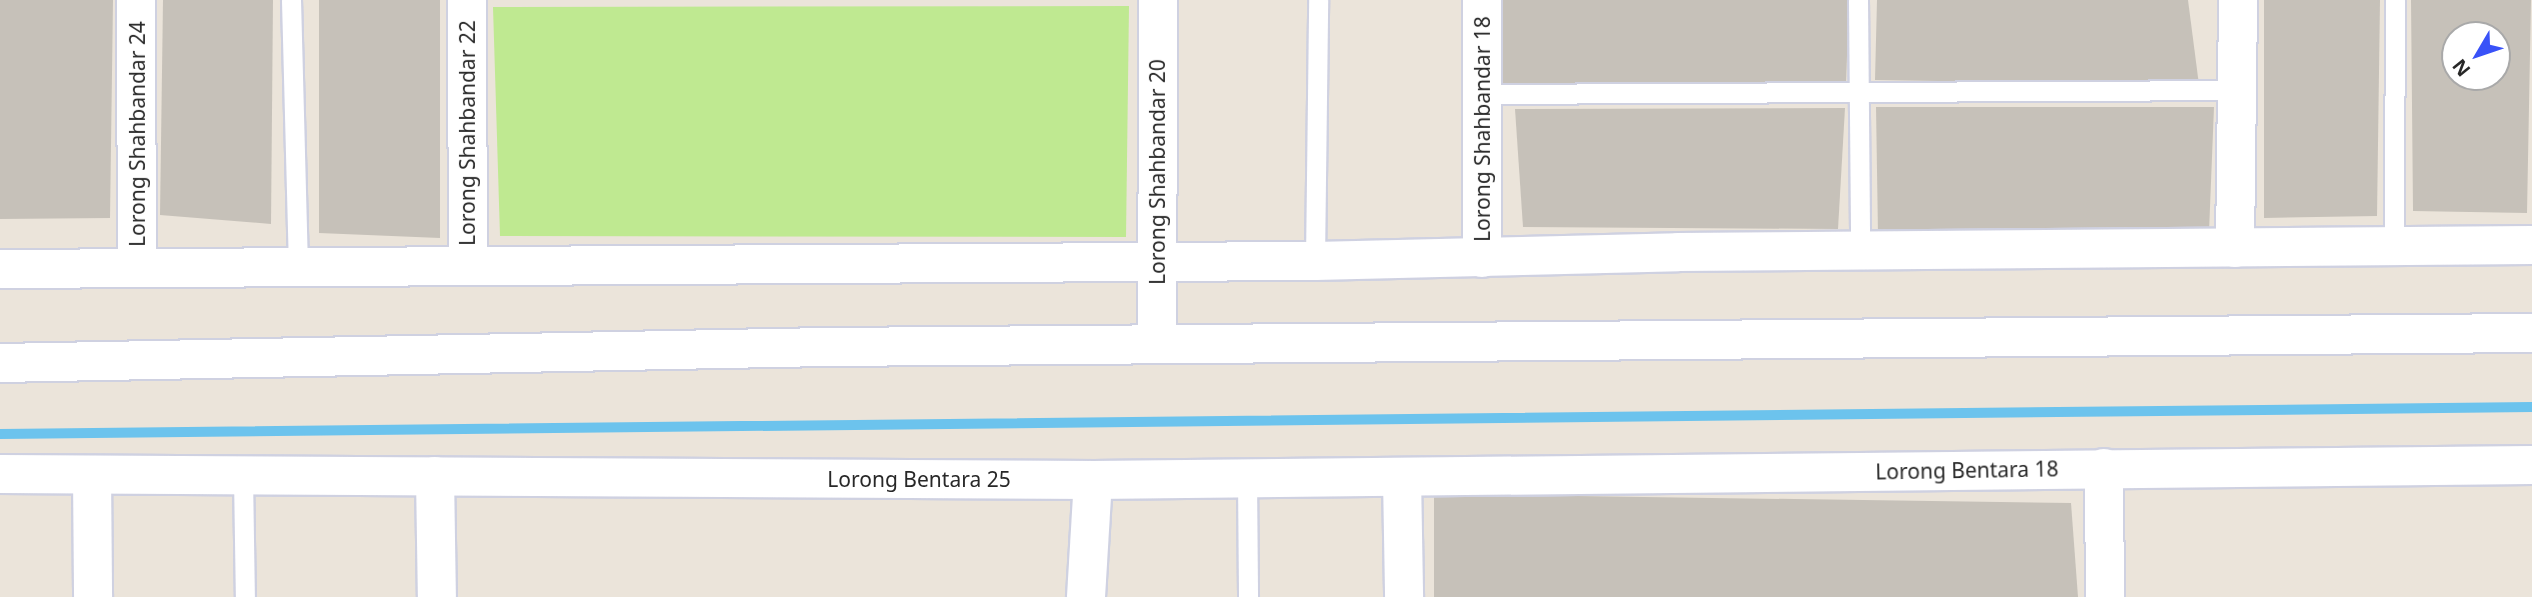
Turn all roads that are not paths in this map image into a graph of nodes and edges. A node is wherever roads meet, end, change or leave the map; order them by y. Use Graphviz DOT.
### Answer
graph roads {
  1 [pos="136,0"];
  2 [pos="291,0"];
  3 [pos="467,0"];
  4 [pos="1158,0"];
  5 [pos="1318,0"];
  6 [pos="1482,0"];
  7 [pos="1858,0"];
  8 [pos="2238,0"];
  9 [pos="2395,0"];
  10 [pos="2239,90"];
  11 [pos="1859,92"];
  12 [pos="1482,93"];
  13 [pos="2394,245"];
  14 [pos="2532,245"];
  15 [pos="2235,248"];
  16 [pos="1860,253"];
  17 [pos="1482,258"];
  18 [pos="1157,260"];
  19 [pos="1315,261"];
  20 [pos="468,266"];
  21 [pos="137,268"];
  22 [pos="298,268"];
  23 [pos="0,269"];
  24 [pos="2532,333"];
  25 [pos="1157,344"];
  26 [pos="0,363"];
  27 [pos="2532,465"];
  28 [pos="2104,468"];
  29 [pos="0,474"];
  30 [pos="92,475"];
  31 [pos="243,476"];
  32 [pos="435,476"];
  33 [pos="1402,477"];
  34 [pos="1247,478"];
  35 [pos="1093,480"];
  36 [pos="93,597"];
  37 [pos="245,597"];
  38 [pos="437,597"];
  39 [pos="1086,597"];
  40 [pos="1248,597"];
  41 [pos="1404,597"];
  42 [pos="2105,597"];
  1 -- 21 [label="street, Lorong Shahbandar 24"];
  2 -- 22 [label="lane"];
  3 -- 20 [label="street, Lorong Shahbandar 22"];
  4 -- 18 [label="street, Lorong Shahbandar 20"];
  5 -- 19 [label="lane"];
  6 -- 12 [label="street, Lorong Shahbandar 18"];
  7 -- 11 [label="lane"];
  8 -- 10 [label="street"];
  9 -- 13 [label="lane"];
  10 -- 11 [label="lane"];
  10 -- 15 [label="street"];
  11 -- 12 [label="lane"];
  11 -- 16 [label="lane"];
  12 -- 17 [label="street, Lorong Shahbandar 18"];
  13 -- 14 [label="street"];
  13 -- 15 [label="street"];
  15 -- 16 [label="street"];
  16 -- 17 [label="street"];
  17 -- 19 [label="street"];
  18 -- 19 [label="street"];
  18 -- 20 [label="street"];
  18 -- 25 [label="street, Lorong Shahbandar 20"];
  20 -- 22 [label="street"];
  21 -- 22 [label="street"];
  21 -- 23 [label="street"];
  24 -- 25 [label="street"];
  25 -- 26 [label="street"];
  27 -- 28 [label="street, Lorong Bentara 18"];
  28 -- 33 [label="street, Lorong Bentara 18"];
  28 -- 42 [label="street"];
  29 -- 30 [label="street, Lorong Bentara 25"];
  30 -- 31 [label="street, Lorong Bentara 25"];
  30 -- 36 [label="street"];
  31 -- 32 [label="street, Lorong Bentara 25"];
  31 -- 37 [label="lane"];
  32 -- 35 [label="street, Lorong Bentara 25"];
  32 -- 38 [label="street"];
  33 -- 34 [label="street, Lorong Bentara 25"];
  33 -- 41 [label="street"];
  34 -- 35 [label="street, Lorong Bentara 25"];
  34 -- 40 [label="lane"];
  35 -- 39 [label="street"];
}
